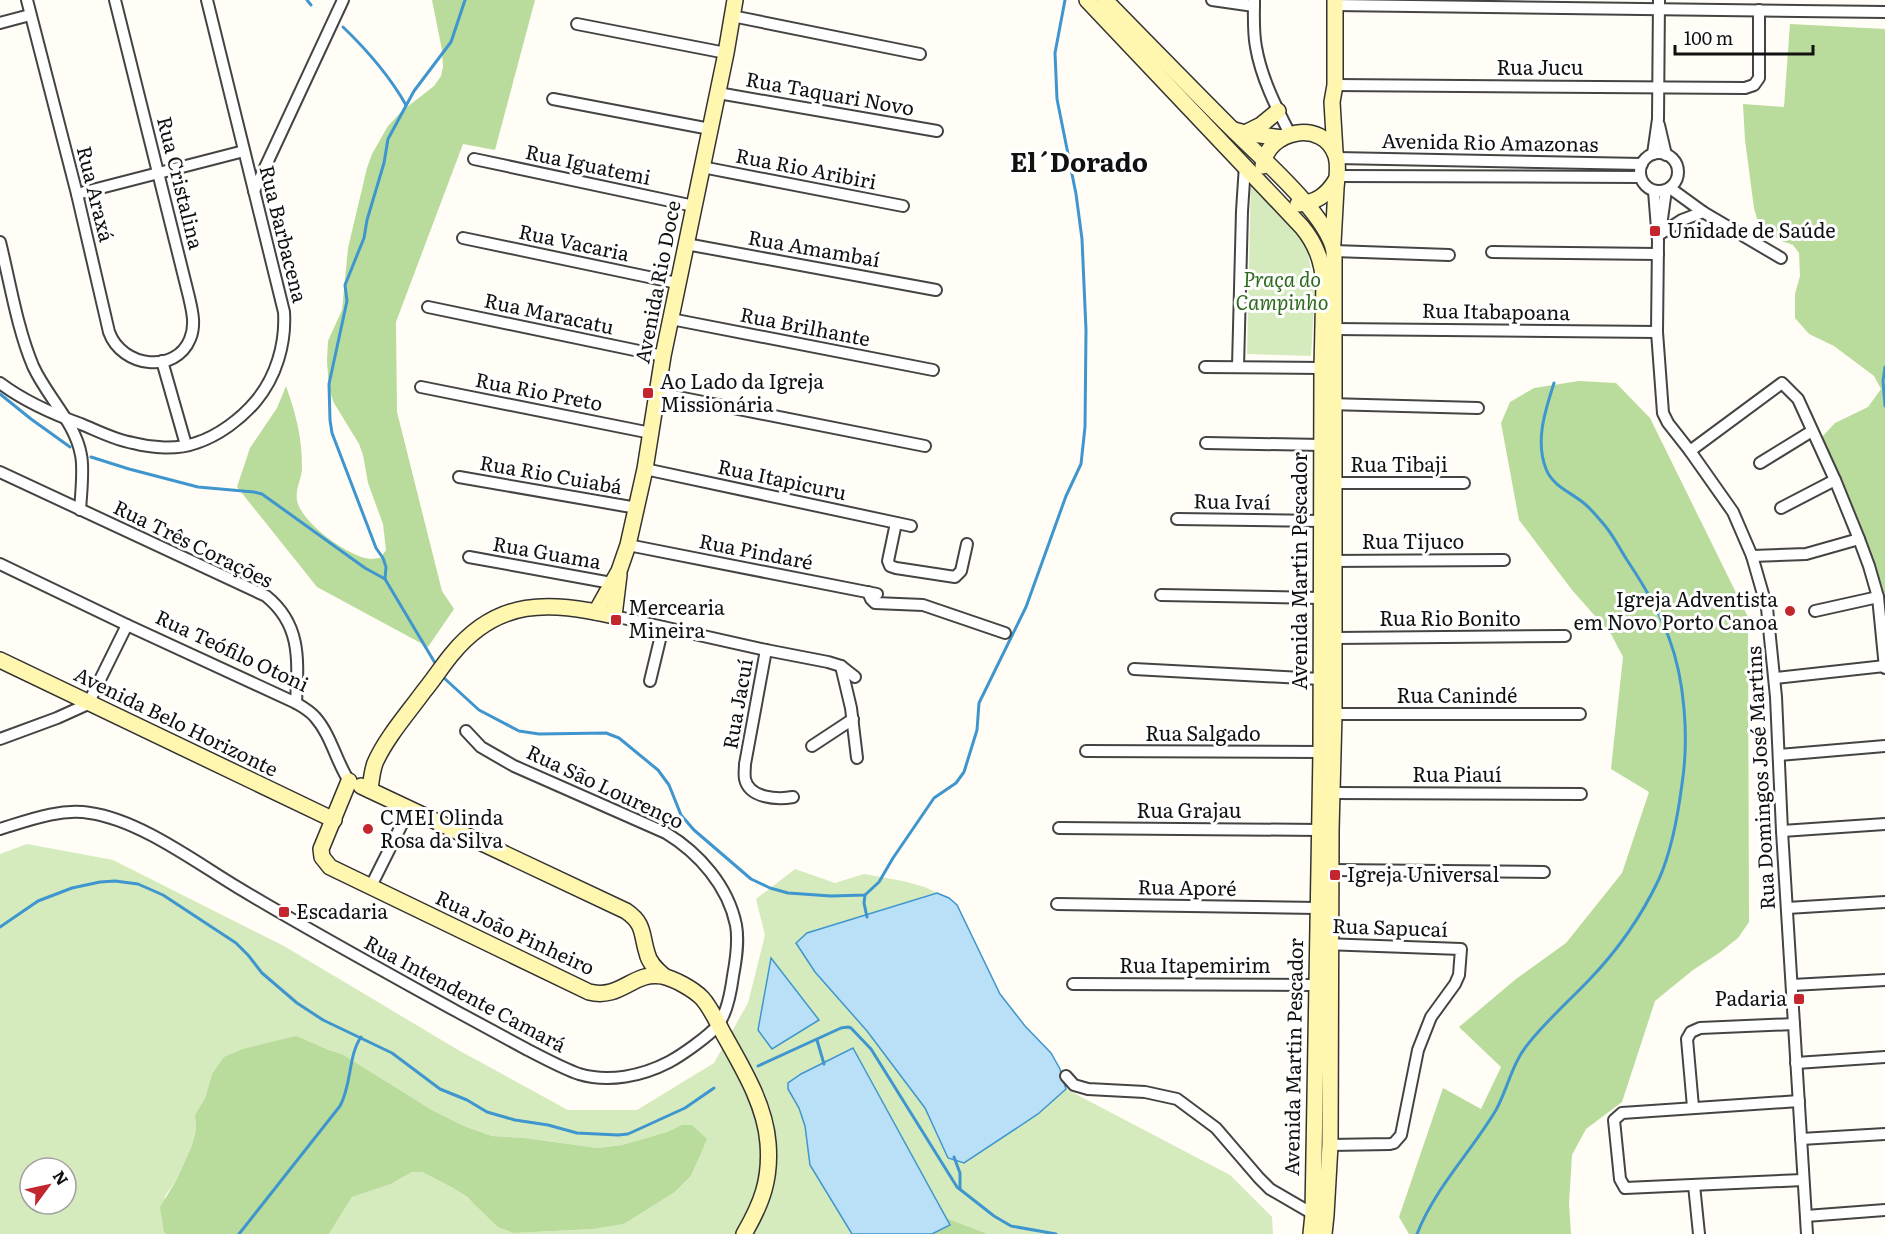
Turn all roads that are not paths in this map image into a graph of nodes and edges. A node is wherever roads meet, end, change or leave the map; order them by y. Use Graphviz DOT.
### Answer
graph roads {
  1 [pos="27,0"];
  2 [pos="115,0"];
  3 [pos="207,0"];
  4 [pos="344,0"];
  5 [pos="735,0"];
  6 [pos="1086,0"];
  7 [pos="1106,0"];
  8 [pos="1212,0"];
  9 [pos="1254,3"];
  10 [pos="1335,3"];
  11 [pos="1659,4"];
  12 [pos="1759,10"];
  13 [pos="1885,12"];
  14 [pos="30,15"];
  15 [pos="732,16"];
  16 [pos="0,23"];
  17 [pos="577,24"];
  18 [pos="726,53"];
  19 [pos="920,54"];
  20 [pos="1335,85"];
  21 [pos="1658,87"];
  22 [pos="718,93"];
  23 [pos="553,99"];
  24 [pos="1332,102"];
  25 [pos="1278,111"];
  26 [pos="1658,119"];
  27 [pos="710,129"];
  28 [pos="937,131"];
  29 [pos="1239,131"];
  30 [pos="1291,135"];
  31 [pos="244,151"];
  32 [pos="1653,154"];
  33 [pos="1336,155"];
  34 [pos="1666,155"];
  35 [pos="474,159"];
  36 [pos="1263,159"];
  37 [pos="1642,164"];
  38 [pos="1245,165"];
  39 [pos="702,167"];
  40 [pos="158,172"];
  41 [pos="1640,177"];
  42 [pos="1337,178"];
  43 [pos="1263,184"];
  44 [pos="1668,189"];
  45 [pos="254,191"];
  46 [pos="1654,191"];
  47 [pos="77,194"];
  48 [pos="1281,203"];
  49 [pos="1305,203"];
  50 [pos="694,206"];
  51 [pos="903,206"];
  52 [pos="1703,212"];
  53 [pos="1659,237"];
  54 [pos="463,238"];
  55 [pos="0,242"];
  56 [pos="686,244"];
  57 [pos="1333,248"];
  58 [pos="1492,252"];
  59 [pos="1658,254"];
  60 [pos="1449,255"];
  61 [pos="1781,258"];
  62 [pos="677,283"];
  63 [pos="936,290"];
  64 [pos="428,307"];
  65 [pos="671,319"];
  66 [pos="1334,329"];
  67 [pos="1657,332"];
  68 [pos="663,356"];
  69 [pos="162,361"];
  70 [pos="1205,367"];
  71 [pos="1238,367"];
  72 [pos="1322,368"];
  73 [pos="933,369"];
  74 [pos="0,383"];
  75 [pos="420,387"];
  76 [pos="658,393"];
  77 [pos="1328,404"];
  78 [pos="1478,408"];
  79 [pos="66,418"];
  80 [pos="1812,431"];
  81 [pos="651,433"];
  82 [pos="1206,443"];
  83 [pos="191,444"];
  84 [pos="1322,445"];
  85 [pos="925,446"];
  86 [pos="1690,451"];
  87 [pos="1760,463"];
  88 [pos="645,469"];
  89 [pos="0,472"];
  90 [pos="459,477"];
  91 [pos="1835,480"];
  92 [pos="1334,483"];
  93 [pos="1464,483"];
  94 [pos="637,508"];
  95 [pos="1781,508"];
  96 [pos="80,510"];
  97 [pos="1177,519"];
  98 [pos="1322,521"];
  99 [pos="896,523"];
  100 [pos="911,526"];
  101 [pos="1859,539"];
  102 [pos="967,544"];
  103 [pos="628,545"];
  104 [pos="1752,556"];
  105 [pos="470,557"];
  106 [pos="1504,560"];
  107 [pos="1328,561"];
  108 [pos="0,564"];
  109 [pos="616,579"];
  110 [pos="1161,595"];
  111 [pos="1878,597"];
  112 [pos="1321,598"];
  113 [pos="1815,611"];
  114 [pos="596,612"];
  115 [pos="614,616"];
  116 [pos="127,625"];
  117 [pos="663,627"];
  118 [pos="1005,633"];
  119 [pos="1565,636"];
  120 [pos="1335,638"];
  121 [pos="766,650"];
  122 [pos="0,660"];
  123 [pos="841,666"];
  124 [pos="1885,667"];
  125 [pos="1134,669"];
  126 [pos="855,677"];
  127 [pos="1775,678"];
  128 [pos="650,681"];
  129 [pos="1321,683"];
  130 [pos="296,703"];
  131 [pos="88,704"];
  132 [pos="1580,714"];
  133 [pos="1327,716"];
  134 [pos="853,719"];
  135 [pos="466,731"];
  136 [pos="0,739"];
  137 [pos="812,746"];
  138 [pos="1885,746"];
  139 [pos="1327,750"];
  140 [pos="1086,751"];
  141 [pos="1779,756"];
  142 [pos="857,758"];
  143 [pos="375,763"];
  144 [pos="349,781"];
  145 [pos="370,790"];
  146 [pos="1333,793"];
  147 [pos="1581,794"];
  148 [pos="793,797"];
  149 [pos="342,800"];
  150 [pos="410,808"];
  151 [pos="334,820"];
  152 [pos="1885,824"];
  153 [pos="1059,828"];
  154 [pos="0,829"];
  155 [pos="1319,830"];
  156 [pos="1782,831"];
  157 [pos="1331,870"];
  158 [pos="1544,872"];
  159 [pos="371,886"];
  160 [pos="1885,902"];
  161 [pos="1057,904"];
  162 [pos="1317,908"];
  163 [pos="1787,908"];
  164 [pos="1324,944"];
  165 [pos="647,954"];
  166 [pos="664,976"];
  167 [pos="637,979"];
  168 [pos="1885,980"];
  169 [pos="1073,984"];
  170 [pos="1316,985"];
  171 [pos="1792,985"];
  172 [pos="718,1024"];
  173 [pos="1794,1024"];
  174 [pos="1885,1058"];
  175 [pos="1796,1063"];
  176 [pos="1066,1076"];
  177 [pos="1799,1101"];
  178 [pos="1693,1107"];
  179 [pos="1885,1134"];
  180 [pos="1801,1139"];
  181 [pos="1330,1145"];
  182 [pos="1803,1180"];
  183 [pos="1694,1185"];
  184 [pos="1885,1210"];
  185 [pos="1313,1214"];
  186 [pos="1806,1216"];
  187 [pos="744,1234"];
  188 [pos="1311,1234"];
  189 [pos="1324,1234"];
  190 [pos="1699,1234"];
  191 [pos="1807,1234"];
  1 -- 14 [label="street, Rua Araxá"];
  2 -- 40 [label="street, Rua Cristalina"];
  3 -- 31 [label="street, Rua Barbacena"];
  4 -- 45 [label="street"];
  5 -- 15 [label="street, Avenida Rio Doce"];
  6 -- 38 [label="street, Avenida Martin Pescador"];
  7 -- 29 [label="street, Avenida Martin Pescador"];
  8 -- 9 [label="street"];
  9 -- 25 [label="street"];
  10 -- 11 [label="street"];
  10 -- 20 [label="street"];
  11 -- 12 [label="street"];
  11 -- 21 [label="street"];
  12 -- 13 [label="street"];
  12 -- 21 [label="street, Rua Jucu"];
  14 -- 16 [label="street"];
  14 -- 47 [label="street, Rua Araxá"];
  15 -- 18 [label="street, Avenida Rio Doce"];
  15 -- 19 [label="street"];
  17 -- 18 [label="street"];
  18 -- 22 [label="street, Avenida Rio Doce"];
  20 -- 21 [label="street, Rua Jucu"];
  20 -- 24 [label="street"];
  21 -- 26 [label="street"];
  22 -- 27 [label="street, Avenida Rio Doce"];
  22 -- 28 [label="street, Rua Taquari Novo"];
  23 -- 27 [label="street"];
  24 -- 30 [label="street"];
  24 -- 33 [label="street"];
  25 -- 29 [label="street"];
  25 -- 30 [label="street"];
  26 -- 32 [label="street"];
  26 -- 34 [label="street"];
  27 -- 39 [label="street, Avenida Rio Doce"];
  29 -- 30 [label="street"];
  29 -- 36 [label="street, Avenida Martin Pescador"];
  30 -- 33 [label="street"];
  30 -- 36 [label="street"];
  31 -- 40 [label="street"];
  31 -- 45 [label="street, Rua Barbacena"];
  32 -- 34 [label="street"];
  32 -- 37 [label="street"];
  33 -- 37 [label="street, Avenida Rio Amazonas"];
  33 -- 42 [label="street"];
  34 -- 44 [label="street"];
  35 -- 50 [label="street, Rua Iguatemi"];
  36 -- 43 [label="street"];
  36 -- 49 [label="street, Avenida Martin Pescador"];
  37 -- 41 [label="street"];
  38 -- 43 [label="street, Avenida Martin Pescador"];
  38 -- 71 [label="street"];
  39 -- 50 [label="street, Avenida Rio Doce"];
  39 -- 51 [label="street, Rua Rio Aribiri"];
  40 -- 47 [label="street"];
  40 -- 69 [label="street, Rua Cristalina"];
  41 -- 42 [label="street, Avenida Rio Amazonas"];
  41 -- 46 [label="street"];
  42 -- 49 [label="street"];
  42 -- 57 [label="street"];
  43 -- 48 [label="street, Avenida Martin Pescador"];
  44 -- 46 [label="street"];
  44 -- 52 [label="street"];
  44 -- 53 [label="street, Rua Domingos José Martins"];
  45 -- 83 [label="street, Rua Barbacena"];
  46 -- 53 [label="street, Rua Domingos José Martins"];
  47 -- 69 [label="street, Rua Araxá"];
  48 -- 49 [label="street"];
  48 -- 72 [label="street, Avenida Martin Pescador"];
  49 -- 57 [label="street, Avenida Martin Pescador"];
  50 -- 56 [label="street, Avenida Rio Doce"];
  52 -- 53 [label="street"];
  52 -- 61 [label="street"];
  53 -- 59 [label="street, Rua Domingos José Martins"];
  54 -- 62 [label="street, Rua Vacaria"];
  55 -- 79 [label="street"];
  56 -- 62 [label="street, Avenida Rio Doce"];
  56 -- 63 [label="street, Rua Amambaí"];
  57 -- 60 [label="street"];
  57 -- 66 [label="street, Avenida Martin Pescador"];
  58 -- 59 [label="street"];
  59 -- 67 [label="street, Rua Domingos José Martins"];
  62 -- 65 [label="street, Avenida Rio Doce"];
  64 -- 68 [label="street, Rua Maracatu"];
  65 -- 68 [label="street, Avenida Rio Doce"];
  65 -- 73 [label="street, Rua Brilhante"];
  66 -- 67 [label="street, Rua Itabapoana"];
  66 -- 77 [label="street, Avenida Martin Pescador"];
  67 -- 86 [label="street, Rua Domingos José Martins"];
  68 -- 76 [label="street, Avenida Rio Doce"];
  69 -- 83 [label="street"];
  70 -- 71 [label="street"];
  71 -- 72 [label="street"];
  72 -- 77 [label="street, Avenida Martin Pescador"];
  74 -- 79 [label="street"];
  75 -- 81 [label="street, Rua Rio Preto"];
  76 -- 81 [label="street, Avenida Rio Doce"];
  76 -- 85 [label="street"];
  77 -- 78 [label="street"];
  77 -- 84 [label="street, Avenida Martin Pescador"];
  77 -- 92 [label="street, Avenida Martin Pescador"];
  79 -- 83 [label="street"];
  79 -- 96 [label="street"];
  80 -- 86 [label="street"];
  80 -- 87 [label="street"];
  80 -- 91 [label="street"];
  81 -- 88 [label="street, Avenida Rio Doce"];
  82 -- 84 [label="street"];
  84 -- 98 [label="street, Avenida Martin Pescador"];
  86 -- 104 [label="street, Rua Domingos José Martins"];
  88 -- 94 [label="street, Avenida Rio Doce"];
  88 -- 99 [label="street, Rua Itapicuru"];
  89 -- 96 [label="street, Rua Três Corações"];
  90 -- 94 [label="street, Rua Rio Cuiabá"];
  91 -- 95 [label="street"];
  91 -- 101 [label="street"];
  92 -- 93 [label="street, Rua Tibaji"];
  92 -- 107 [label="street, Avenida Martin Pescador"];
  94 -- 103 [label="street, Avenida Rio Doce"];
  96 -- 130 [label="street, Rua Três Corações"];
  97 -- 98 [label="street, Rua Ivaí"];
  98 -- 107 [label="street, Avenida Martin Pescador"];
  99 -- 100 [label="street, Rua Itapicuru"];
  99 -- 102 [label="street"];
  101 -- 104 [label="street"];
  101 -- 111 [label="street"];
  103 -- 109 [label="street, Avenida Rio Doce"];
  103 -- 118 [label="street, Rua Pindaré"];
  104 -- 127 [label="street, Rua Domingos José Martins"];
  105 -- 109 [label="street, Rua Guama"];
  106 -- 107 [label="street, Rua Tijuco"];
  107 -- 112 [label="street, Avenida Martin Pescador"];
  107 -- 120 [label="street, Avenida Martin Pescador"];
  108 -- 116 [label="street, Rua Teófilo Otoni"];
  109 -- 114 [label="street, Avenida Rio Doce"];
  109 -- 115 [label="street, Avenida Rio Doce"];
  110 -- 112 [label="street"];
  111 -- 113 [label="street"];
  111 -- 124 [label="street"];
  112 -- 129 [label="street, Avenida Martin Pescador"];
  114 -- 115 [label="street"];
  114 -- 143 [label="street"];
  115 -- 117 [label="street"];
  116 -- 130 [label="street, Rua Teófilo Otoni"];
  116 -- 131 [label="street"];
  117 -- 121 [label="street"];
  117 -- 128 [label="street"];
  119 -- 120 [label="street, Rua Rio Bonito"];
  120 -- 133 [label="street, Avenida Martin Pescador"];
  121 -- 123 [label="street"];
  121 -- 148 [label="street, Rua Jacuí"];
  122 -- 131 [label="street, Avenida Belo Horizonte"];
  123 -- 126 [label="street"];
  123 -- 134 [label="street"];
  124 -- 127 [label="street"];
  125 -- 129 [label="street"];
  127 -- 141 [label="street, Rua Domingos José Martins"];
  129 -- 133 [label="street, Avenida Martin Pescador"];
  130 -- 144 [label="street, Rua Teófilo Otoni"];
  131 -- 136 [label="street"];
  131 -- 151 [label="street, Avenida Belo Horizonte"];
  132 -- 133 [label="street, Rua Canindé"];
  133 -- 139 [label="street, Avenida Martin Pescador"];
  134 -- 137 [label="street"];
  134 -- 142 [label="street"];
  135 -- 172 [label="street, Rua São Lourenço"];
  138 -- 141 [label="street"];
  139 -- 140 [label="street, Rua Salgado"];
  139 -- 146 [label="street, Avenida Martin Pescador"];
  139 -- 155 [label="street, Avenida Martin Pescador"];
  141 -- 156 [label="street, Rua Domingos José Martins"];
  143 -- 144 [label="street"];
  143 -- 145 [label="street"];
  144 -- 145 [label="street"];
  144 -- 149 [label="street"];
  145 -- 149 [label="street"];
  145 -- 150 [label="street"];
  146 -- 147 [label="street, Rua Piauí"];
  146 -- 157 [label="street, Avenida Martin Pescador"];
  149 -- 151 [label="street"];
  150 -- 159 [label="street"];
  150 -- 165 [label="street"];
  151 -- 159 [label="street, Rua João Pinheiro"];
  152 -- 156 [label="street"];
  153 -- 155 [label="street, Rua Grajau"];
  154 -- 172 [label="street, Rua Intendente Camará"];
  155 -- 162 [label="street, Avenida Martin Pescador"];
  156 -- 163 [label="street, Rua Domingos José Martins"];
  157 -- 158 [label="street"];
  157 -- 164 [label="street, Avenida Martin Pescador"];
  159 -- 167 [label="street, Rua João Pinheiro"];
  160 -- 163 [label="street"];
  161 -- 162 [label="street, Rua Aporé"];
  162 -- 164 [label="street, Avenida Martin Pescador"];
  163 -- 171 [label="street, Rua Domingos José Martins"];
  164 -- 170 [label="street, Avenida Martin Pescador"];
  164 -- 181 [label="street, Avenida Martin Pescador"];
  164 -- 181 [label="street, Rua Sapucaí"];
  165 -- 166 [label="street"];
  165 -- 167 [label="street"];
  166 -- 167 [label="street, Rua João Pinheiro"];
  166 -- 172 [label="street"];
  168 -- 171 [label="street"];
  169 -- 170 [label="street, Rua Itapemirim"];
  170 -- 185 [label="street, Avenida Martin Pescador"];
  171 -- 173 [label="street, Rua Domingos José Martins"];
  172 -- 187 [label="street"];
  173 -- 175 [label="street, Rua Domingos José Martins"];
  173 -- 178 [label="street"];
  174 -- 175 [label="street"];
  175 -- 177 [label="street, Rua Domingos José Martins"];
  176 -- 185 [label="street"];
  177 -- 178 [label="street"];
  177 -- 180 [label="street, Rua Domingos José Martins"];
  178 -- 183 [label="street"];
  179 -- 180 [label="street"];
  180 -- 182 [label="street, Rua Domingos José Martins"];
  181 -- 189 [label="street, Avenida Martin Pescador"];
  182 -- 183 [label="street"];
  182 -- 186 [label="street, Rua Domingos José Martins"];
  183 -- 190 [label="street"];
  184 -- 186 [label="street"];
  185 -- 188 [label="street, Avenida Martin Pescador"];
  186 -- 191 [label="street, Rua Domingos José Martins"];
}
